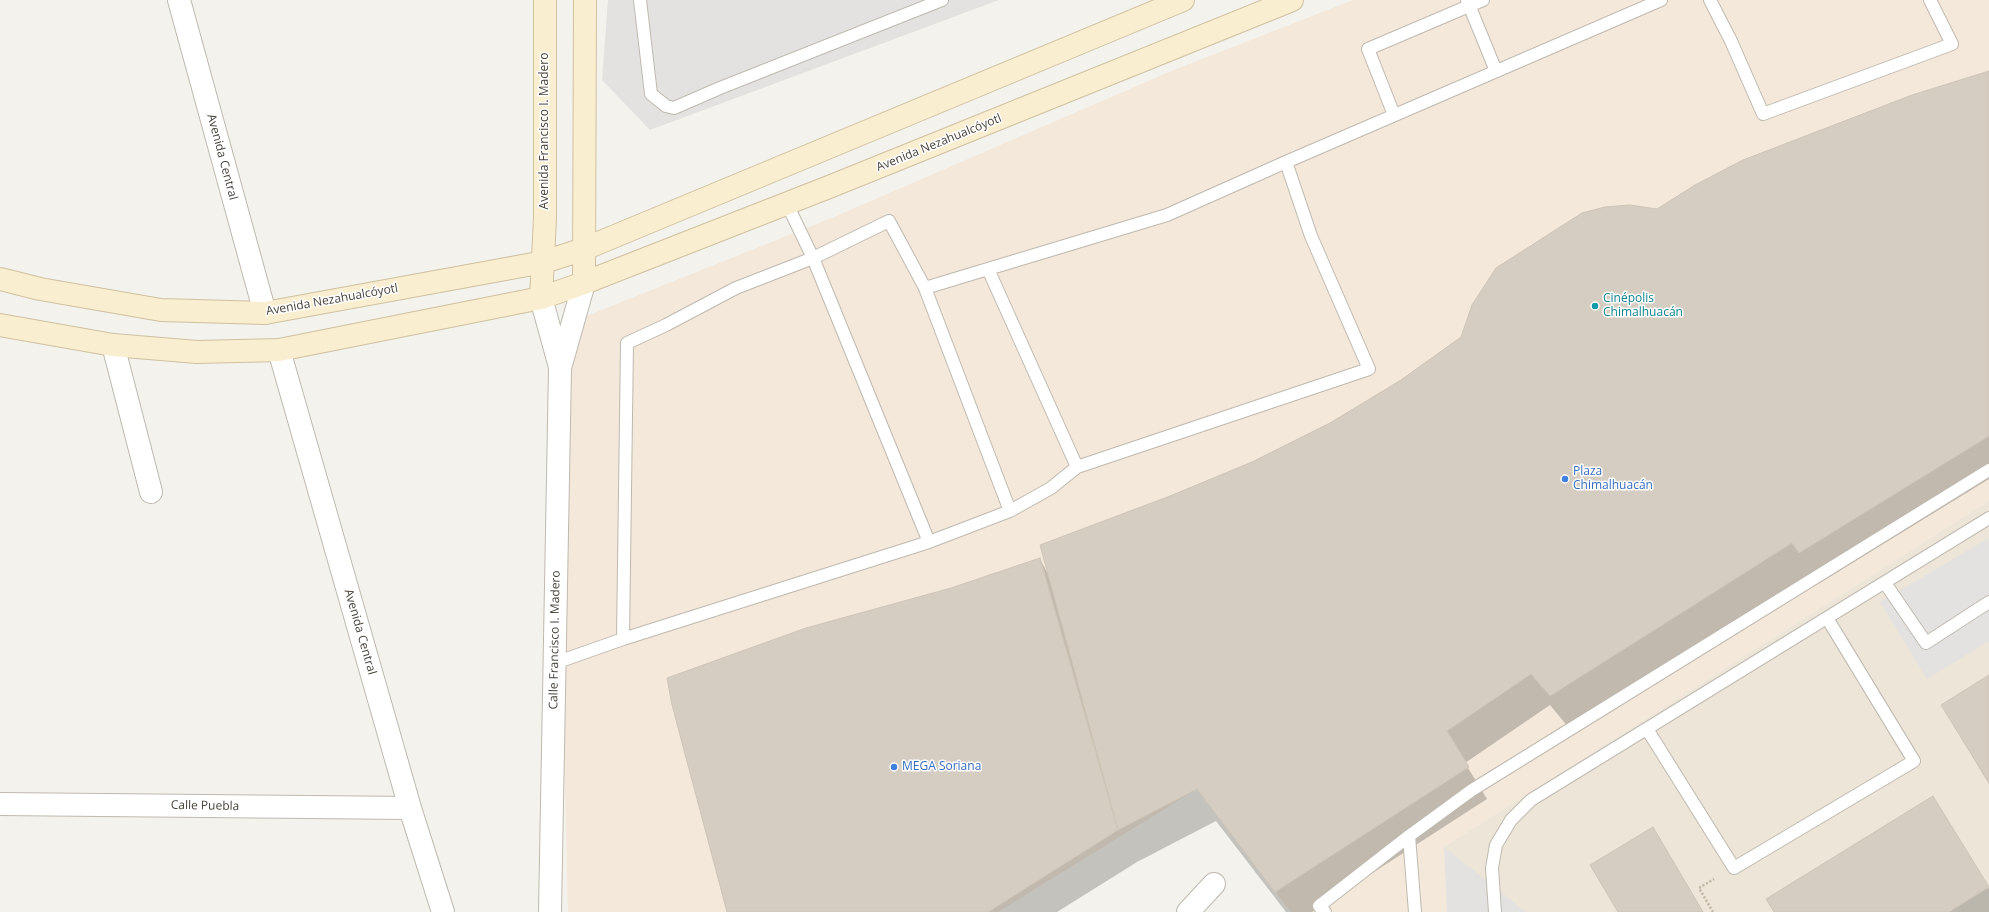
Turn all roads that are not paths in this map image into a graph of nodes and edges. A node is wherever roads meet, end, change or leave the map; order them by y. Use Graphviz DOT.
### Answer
graph roads {
  1 [pos="179,0"];
  2 [pos="545,0"];
  3 [pos="585,0"];
  4 [pos="640,0"];
  5 [pos="942,0"];
  6 [pos="1183,0"];
  7 [pos="1292,0"];
  8 [pos="1483,0"];
  9 [pos="1661,0"];
  10 [pos="1710,0"];
  11 [pos="1930,0"];
  12 [pos="1468,3"];
  13 [pos="1646,3"];
  14 [pos="1155,5"];
  15 [pos="1496,71"];
  16 [pos="1394,115"];
  17 [pos="1286,162"];
  18 [pos="787,204"];
  19 [pos="584,249"];
  20 [pos="812,258"];
  21 [pos="544,262"];
  22 [pos="988,269"];
  23 [pos="0,279"];
  24 [pos="584,283"];
  25 [pos="925,288"];
  26 [pos="541,298"];
  27 [pos="266,313"];
  28 [pos="0,325"];
  29 [pos="113,344"];
  30 [pos="279,350"];
  31 [pos="560,368"];
  32 [pos="1077,467"];
  33 [pos="1989,470"];
  34 [pos="151,492"];
  35 [pos="1010,511"];
  36 [pos="1989,518"];
  37 [pos="929,542"];
  38 [pos="1885,583"];
  39 [pos="1989,602"];
  40 [pos="1827,618"];
  41 [pos="623,639"];
  42 [pos="555,663"];
  43 [pos="1647,729"];
  44 [pos="0,804"];
  45 [pos="410,808"];
  46 [pos="1409,836"];
  47 [pos="1214,884"];
  48 [pos="443,912"];
  49 [pos="550,912"];
  50 [pos="1188,912"];
  51 [pos="1325,912"];
  52 [pos="1415,912"];
  53 [pos="1495,912"];
  1 -- 27 [label="street, Avenida Central"];
  2 -- 21 [label="main road, Avenida Francisco I. Madero"];
  3 -- 19 [label="main road"];
  4 -- 5 [label="lane"];
  6 -- 14 [label="main road, Avenida Nezahualcóyotl"];
  7 -- 18 [label="main road, Avenida Nezahualcóyotl"];
  8 -- 12 [label="lane"];
  9 -- 13 [label="lane"];
  10 -- 11 [label="lane"];
  12 -- 15 [label="lane"];
  12 -- 16 [label="lane"];
  13 -- 15 [label="lane"];
  14 -- 19 [label="main road, Avenida Nezahualcóyotl"];
  15 -- 16 [label="lane"];
  16 -- 17 [label="lane"];
  17 -- 22 [label="lane"];
  17 -- 32 [label="lane"];
  18 -- 20 [label="lane"];
  18 -- 24 [label="main road, Avenida Nezahualcóyotl"];
  19 -- 21 [label="main road, Avenida Nezahualcóyotl"];
  19 -- 24 [label="main road"];
  20 -- 25 [label="lane"];
  20 -- 37 [label="lane"];
  20 -- 41 [label="lane"];
  21 -- 26 [label="main road"];
  21 -- 27 [label="main road, Avenida Nezahualcóyotl"];
  22 -- 25 [label="lane"];
  22 -- 32 [label="lane"];
  23 -- 27 [label="main road, Avenida Nezahualcóyotl"];
  24 -- 26 [label="main road, Avenida Nezahualcóyotl"];
  24 -- 31 [label="street, Calle Francisco I. Madero"];
  25 -- 35 [label="lane"];
  26 -- 30 [label="main road, Avenida Nezahualcóyotl"];
  26 -- 31 [label="street, Calle Francisco I. Madero"];
  28 -- 29 [label="main road, Avenida Nezahualcóyotl"];
  29 -- 30 [label="main road, Avenida Nezahualcóyotl"];
  29 -- 34 [label="street"];
  30 -- 45 [label="street, Avenida Central"];
  31 -- 42 [label="street, Calle Francisco I. Madero"];
  32 -- 35 [label="lane"];
  33 -- 46 [label="lane"];
  35 -- 37 [label="lane"];
  36 -- 38 [label="lane"];
  37 -- 41 [label="lane"];
  38 -- 39 [label="lane"];
  38 -- 40 [label="lane"];
  40 -- 43 [label="lane"];
  40 -- 43 [label="lane"];
  41 -- 42 [label="lane"];
  42 -- 49 [label="street, Calle Francisco I. Madero"];
  43 -- 53 [label="lane"];
  44 -- 45 [label="street, Calle Puebla"];
  45 -- 48 [label="street, Avenida Central"];
  46 -- 51 [label="lane"];
  46 -- 52 [label="lane"];
  47 -- 50 [label="street"];
}
